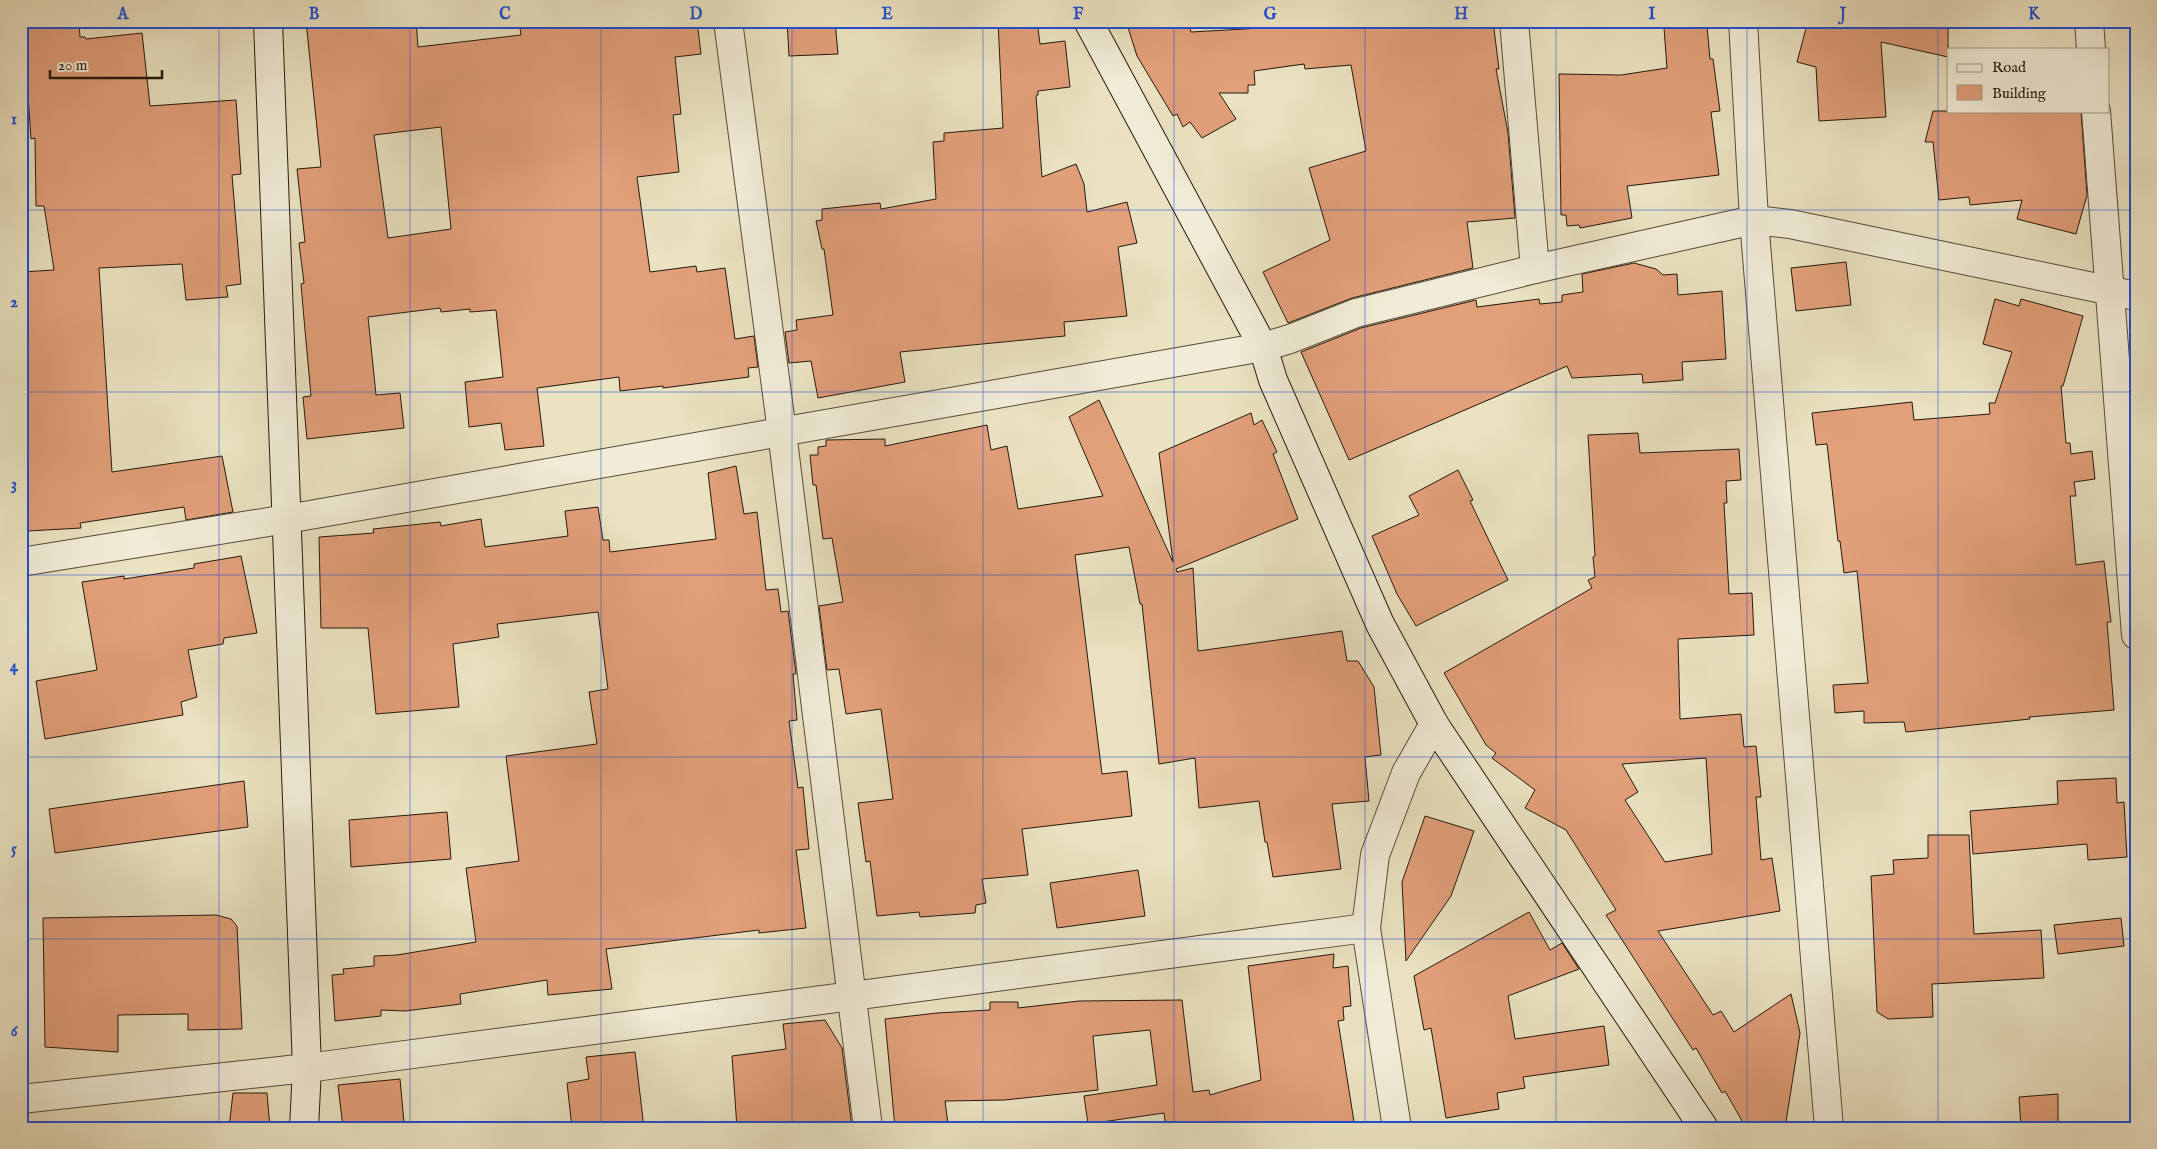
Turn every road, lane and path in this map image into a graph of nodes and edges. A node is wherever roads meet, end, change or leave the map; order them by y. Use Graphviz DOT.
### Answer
graph roads {
  1 [pos="268,21"];
  2 [pos="728,21"];
  3 [pos="1088,21"];
  4 [pos="1514,21"];
  5 [pos="1743,21"];
  6 [pos="2090,21"];
  7 [pos="2092,48"];
  8 [pos="2096,112"];
  9 [pos="1754,220"];
  10 [pos="1535,269"];
  11 [pos="2109,290"];
  12 [pos="2136,296"];
  13 [pos="1262,348"];
  14 [pos="782,432"];
  15 [pos="286,519"];
  16 [pos="21,562"];
  17 [pos="2136,635"];
  18 [pos="1434,724"];
  19 [pos="1366,928"];
  20 [pos="851,995"];
  21 [pos="307,1068"];
  22 [pos="21,1099"];
  23 [pos="304,1128"];
  24 [pos="868,1128"];
  25 [pos="1396,1128"];
  26 [pos="1704,1128"];
  27 [pos="1829,1128"];
  1 -- 15 [label="street"];
  2 -- 14 [label="street"];
  3 -- 13 [label="street"];
  4 -- 10 [label="street"];
  5 -- 9 [label="street"];
  6 -- 7 [label="street"];
  8 -- 11 [label="street"];
  9 -- 10 [label="street"];
  9 -- 11 [label="street"];
  9 -- 27 [label="street"];
  10 -- 13 [label="street"];
  11 -- 12 [label="street"];
  11 -- 17 [label="street"];
  13 -- 14 [label="street"];
  13 -- 18 [label="street"];
  14 -- 15 [label="street"];
  14 -- 20 [label="street"];
  15 -- 16 [label="street"];
  15 -- 21 [label="street"];
  18 -- 19 [label="street"];
  18 -- 26 [label="street"];
  19 -- 20 [label="street"];
  19 -- 25 [label="street"];
  20 -- 21 [label="street"];
  20 -- 24 [label="street"];
  21 -- 22 [label="street"];
  21 -- 23 [label="street"];
}
